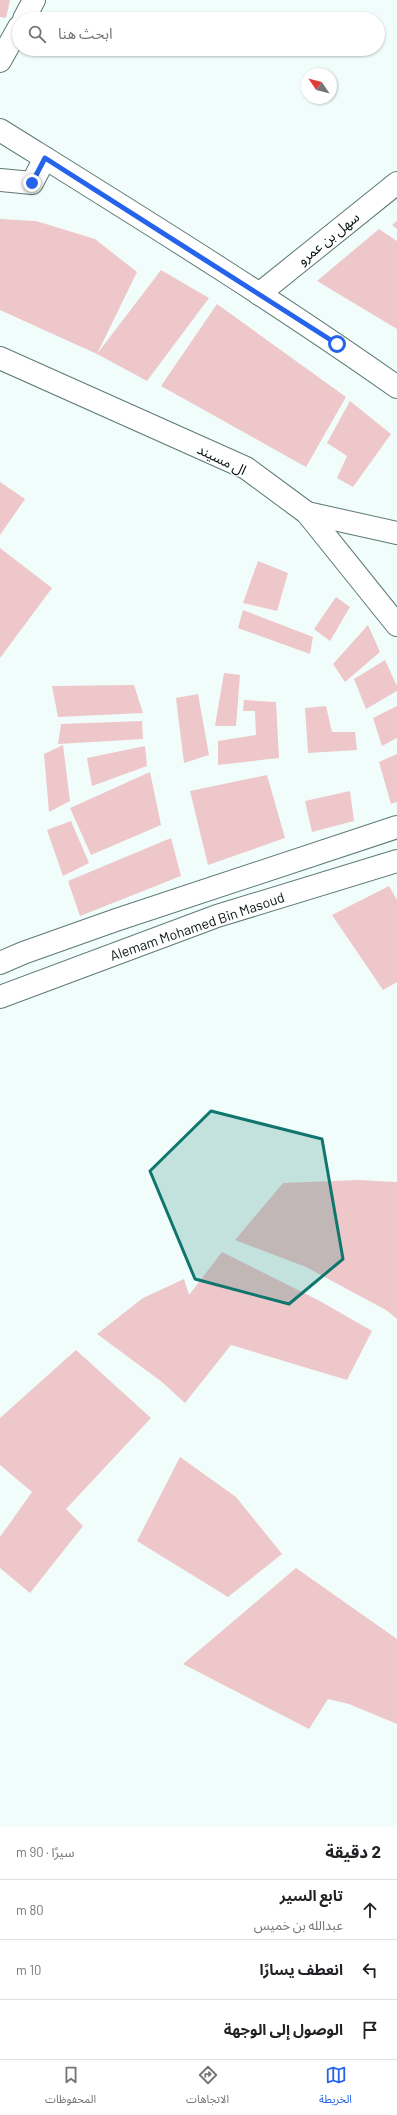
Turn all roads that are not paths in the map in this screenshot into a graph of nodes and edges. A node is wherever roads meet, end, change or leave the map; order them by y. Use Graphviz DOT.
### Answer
graph roads {
  1 [pos="34,0"];
  2 [pos="28,12"];
  3 [pos="12,40"];
  4 [pos="0,61"];
  5 [pos="0,130"];
  6 [pos="45,158"];
  7 [pos="0,180"];
  8 [pos="397,183"];
  9 [pos="260,294"];
  10 [pos="0,358"];
  11 [pos="397,387"];
  12 [pos="307,513"];
  13 [pos="397,533"];
  14 [pos="397,625"];
  15 [pos="397,827"];
  16 [pos="397,861"];
  17 [pos="0,963"];
  18 [pos="0,997"];
  1 -- 2 [label="street"];
  3 -- 4 [label="street"];
  5 -- 6 [label="street"];
  6 -- 7 [label="street"];
  6 -- 9 [label="street"];
  8 -- 9 [label="street, سهل بن عمرو"];
  9 -- 11 [label="street"];
  10 -- 12 [label="street, ال مسيند"];
  12 -- 13 [label="street"];
  12 -- 14 [label="street, ال مسيند"];
  15 -- 17 [label="street"];
  16 -- 18 [label="street, Alemam Mohamed Bin Masoud"];
}
